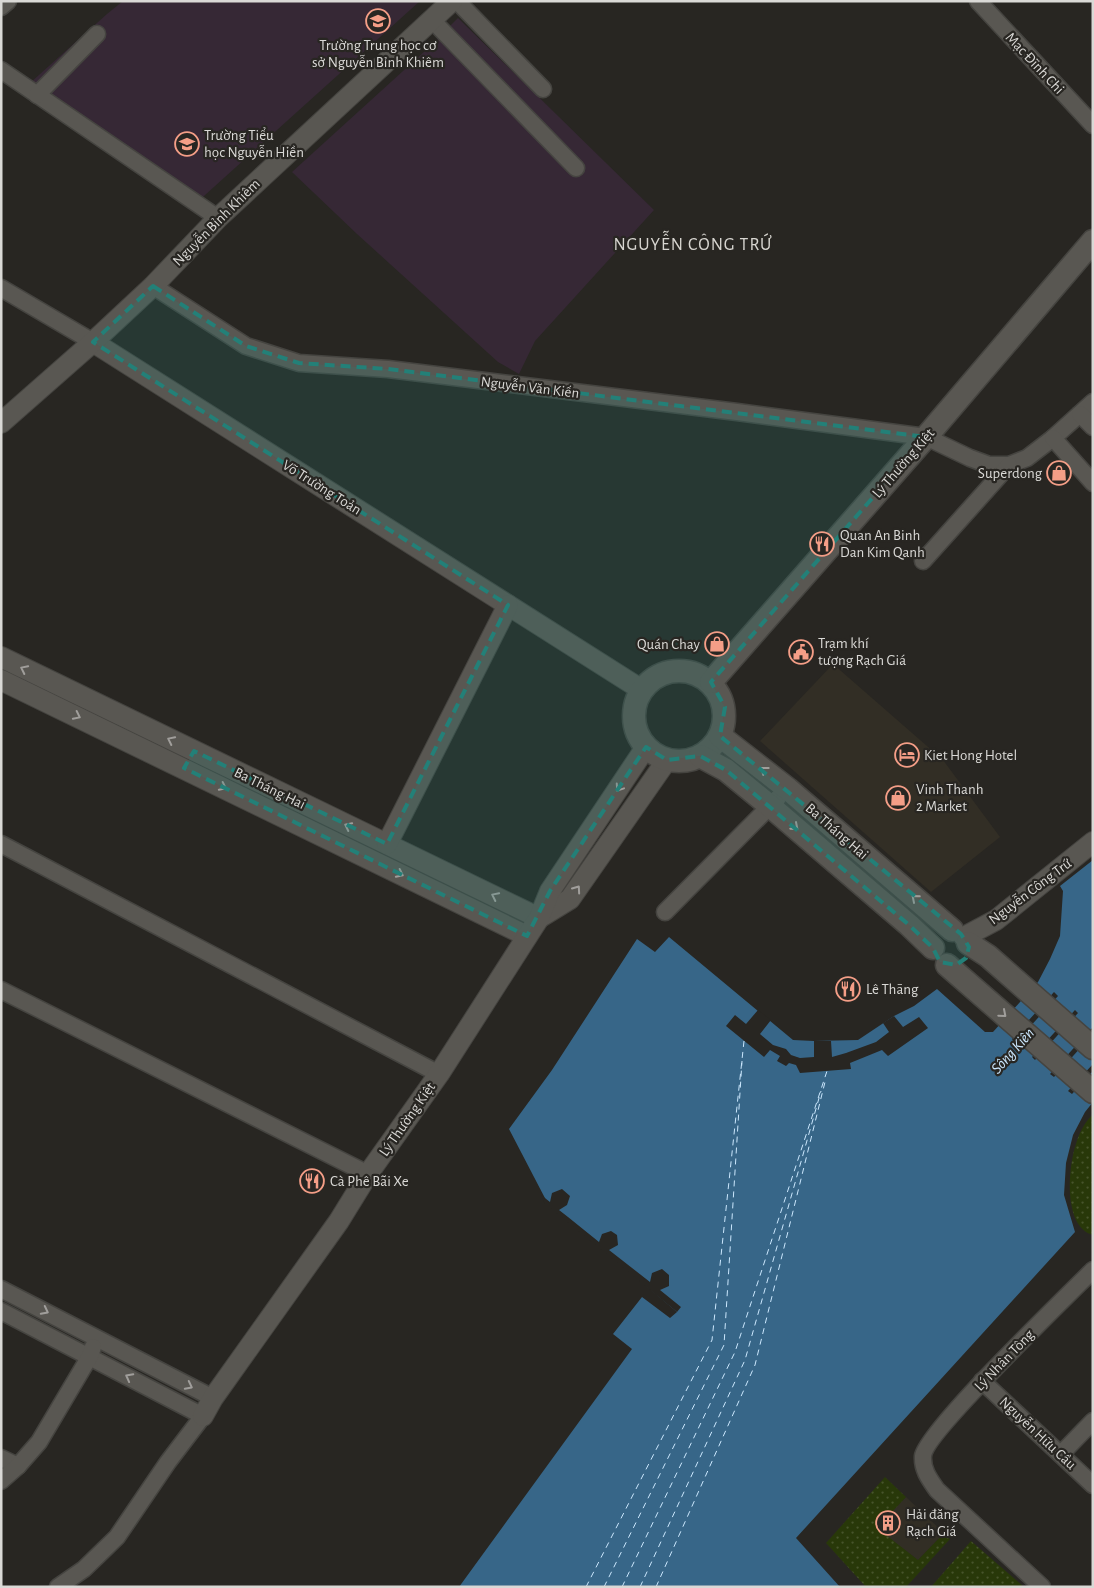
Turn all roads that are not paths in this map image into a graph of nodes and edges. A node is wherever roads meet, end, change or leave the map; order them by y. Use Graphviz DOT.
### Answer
graph roads {
  1 [pos="8,1"];
  2 [pos="452,1"];
  3 [pos="457,1"];
  4 [pos="978,1"];
  5 [pos="1,7"];
  6 [pos="432,20"];
  7 [pos="97,34"];
  8 [pos="1,70"];
  9 [pos="543,89"];
  10 [pos="37,95"];
  11 [pos="1093,125"];
  12 [pos="576,168"];
  13 [pos="218,218"];
  14 [pos="1093,241"];
  15 [pos="153,286"];
  16 [pos="1,288"];
  17 [pos="93,342"];
  18 [pos="1093,402"];
  19 [pos="1080,414"];
  20 [pos="1,423"];
  21 [pos="1093,427"];
  22 [pos="926,437"];
  23 [pos="1053,438"];
  24 [pos="1009,465"];
  25 [pos="1093,482"];
  26 [pos="923,561"];
  27 [pos="508,605"];
  28 [pos="1,657"];
  29 [pos="1,680"];
  30 [pos="711,682"];
  31 [pos="642,690"];
  32 [pos="720,736"];
  33 [pos="646,747"];
  34 [pos="700,756"];
  35 [pos="189,760"];
  36 [pos="667,760"];
  37 [pos="788,789"];
  38 [pos="770,806"];
  39 [pos="1093,842"];
  40 [pos="387,844"];
  41 [pos="1,845"];
  42 [pos="665,912"];
  43 [pos="538,918"];
  44 [pos="527,936"];
  45 [pos="961,936"];
  46 [pos="933,948"];
  47 [pos="947,966"];
  48 [pos="1,990"];
  49 [pos="1093,1048"];
  50 [pos="440,1074"];
  51 [pos="1093,1092"];
  52 [pos="368,1174"];
  53 [pos="1093,1270"];
  54 [pos="1,1289"];
  55 [pos="1,1310"];
  56 [pos="96,1338"];
  57 [pos="90,1356"];
  58 [pos="982,1381"];
  59 [pos="213,1398"];
  60 [pos="203,1416"];
  61 [pos="1093,1421"];
  62 [pos="1060,1454"];
  63 [pos="1,1458"];
  64 [pos="18,1466"];
  65 [pos="1,1481"];
  66 [pos="1093,1485"];
  67 [pos="58,1587"];
  68 [pos="1042,1587"];
  1 -- 5 [label="street"];
  2 -- 6 [label="street, Nguyễn Bỉnh Khiêm"];
  3 -- 9 [label="street"];
  4 -- 11 [label="street, Mạc Đĩnh Chi"];
  6 -- 12 [label="street"];
  6 -- 13 [label="street, Nguyễn Bỉnh Khiêm"];
  7 -- 10 [label="street"];
  8 -- 10 [label="street"];
  10 -- 13 [label="street"];
  13 -- 15 [label="street, Nguyễn Bỉnh Khiêm"];
  14 -- 22 [label="main road, Lý Thường Kiệt"];
  15 -- 17 [label="street, Nguyễn Bỉnh Khiêm"];
  15 -- 22 [label="street, Nguyễn Văn Kiến"];
  16 -- 17 [label="street, Võ Trường Toản"];
  17 -- 20 [label="street, Nguyễn Bỉnh Khiêm"];
  17 -- 27 [label="street, Võ Trường Toản"];
  18 -- 19 [label="street"];
  19 -- 21 [label="street"];
  19 -- 23 [label="street"];
  22 -- 24 [label="street, Nguyễn Văn Kiến"];
  22 -- 30 [label="main road, Lý Thường Kiệt"];
  23 -- 24 [label="street"];
  23 -- 25 [label="street"];
  24 -- 26 [label="street"];
  27 -- 31 [label="street, Võ Trường Toản"];
  27 -- 40 [label="street"];
  35 -- 28 [label="street, Ba Tháng Hai, one-way"];
  29 -- 35 [label="street, Ba Tháng Hai, one-way"];
  30 -- 31 [label="main road"];
  30 -- 32 [label="main road"];
  31 -- 33 [label="main road"];
  32 -- 34 [label="main road"];
  37 -- 32 [label="main road, Ba Tháng Hai, one-way"];
  33 -- 36 [label="main road"];
  33 -- 43 [label="street, Lý Thường Kiệt, one-way"];
  34 -- 36 [label="main road"];
  34 -- 38 [label="main road, Ba Tháng Hai"];
  40 -- 35 [label="street, Ba Tháng Hai, one-way"];
  35 -- 44 [label="street, Ba Tháng Hai, one-way"];
  43 -- 36 [label="street, one-way"];
  37 -- 38 [label="street"];
  45 -- 37 [label="main road, Ba Tháng Hai, one-way"];
  38 -- 42 [label="street"];
  38 -- 46 [label="main road, Ba Tháng Hai, one-way"];
  39 -- 45 [label="street, Nguyễn Công Trứ"];
  43 -- 40 [label="street, Ba Tháng Hai, one-way"];
  41 -- 50 [label="street"];
  43 -- 44 [label="street, Lý Thường Kiệt"];
  44 -- 50 [label="street, Lý Thường Kiệt"];
  45 -- 46 [label="main road"];
  45 -- 47 [label="main road"];
  45 -- 49 [label="main road, Ba Tháng Hai"];
  46 -- 47 [label="main road"];
  47 -- 51 [label="main road, one-way"];
  48 -- 52 [label="street"];
  50 -- 52 [label="street, Lý Thường Kiệt"];
  52 -- 59 [label="street, Lý Thường Kiệt"];
  53 -- 58 [label="street, Lý Nhân Tông"];
  54 -- 56 [label="street, one-way"];
  55 -- 57 [label="street"];
  56 -- 57 [label="street"];
  56 -- 59 [label="street, one-way"];
  60 -- 57 [label="street, one-way"];
  57 -- 64 [label="street"];
  58 -- 62 [label="street, Nguyễn Hữu Cầu"];
  58 -- 68 [label="street, Lý Nhân Tông"];
  59 -- 60 [label="street, Lý Thường Kiệt"];
  60 -- 67 [label="street"];
  61 -- 62 [label="street"];
  62 -- 66 [label="street, Nguyễn Hữu Cầu"];
  63 -- 64 [label="street"];
  64 -- 65 [label="street"];
}
